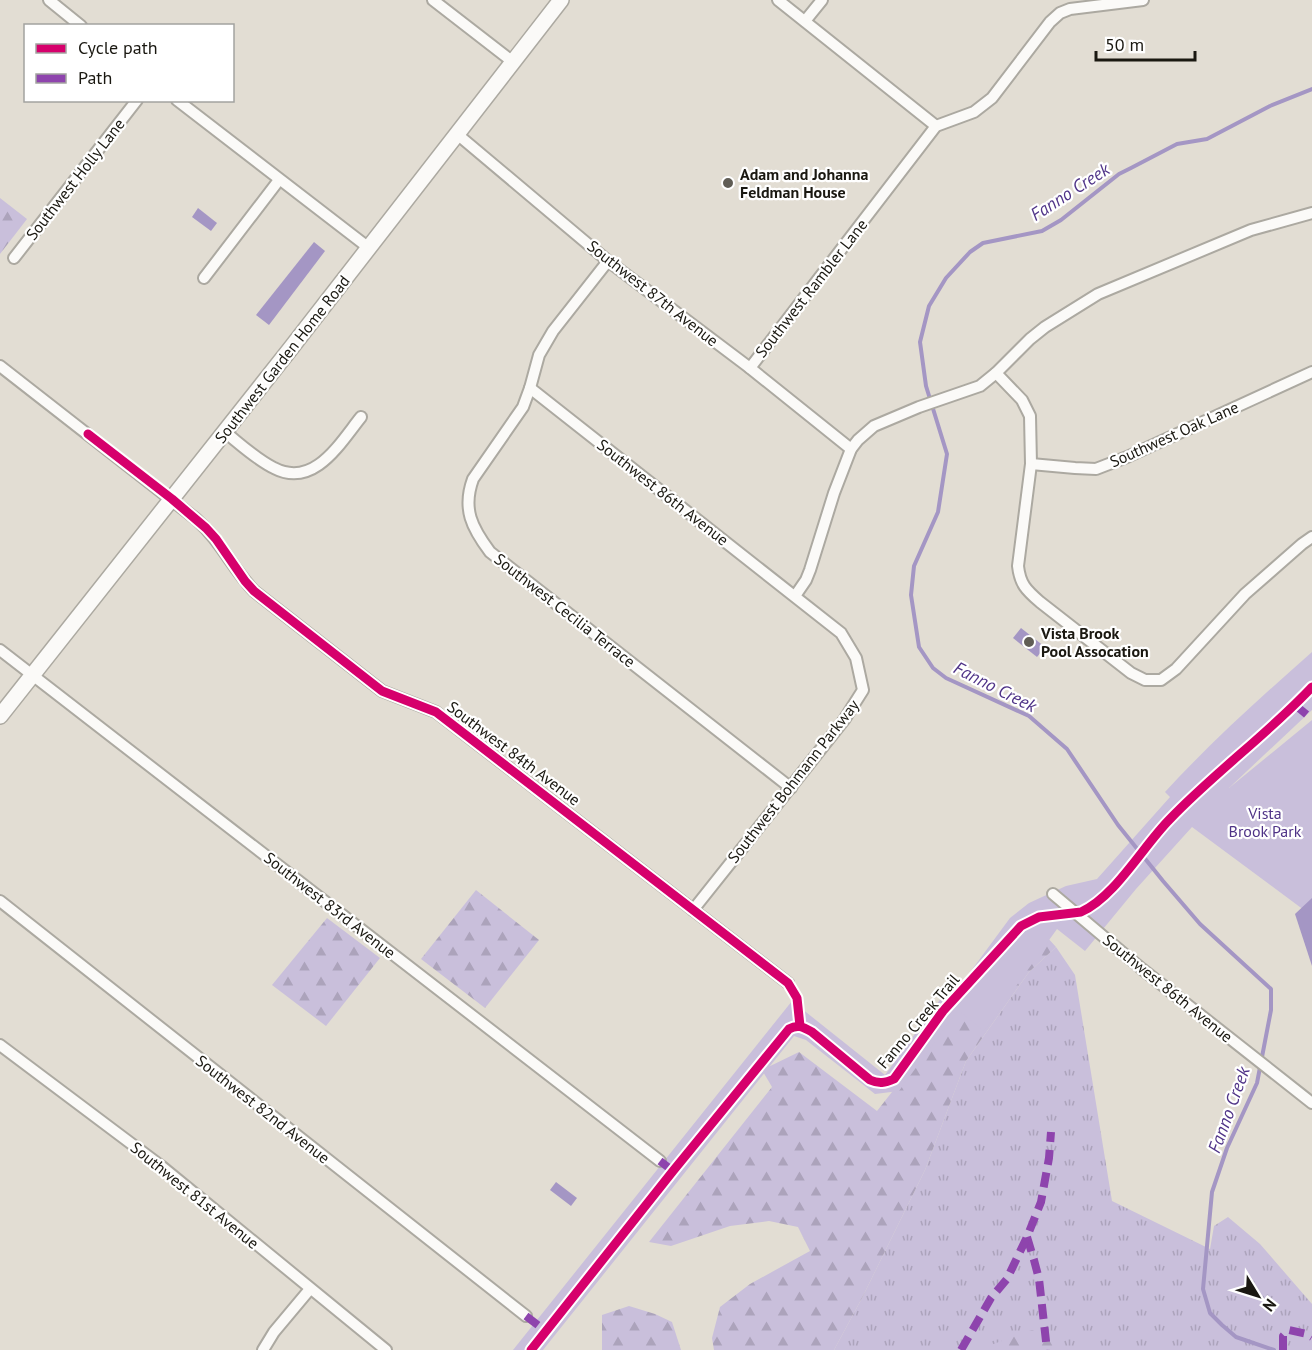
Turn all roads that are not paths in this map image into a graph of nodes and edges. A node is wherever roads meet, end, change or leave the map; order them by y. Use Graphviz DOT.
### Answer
graph roads {
  1 [pos="49,0"];
  2 [pos="433,0"];
  3 [pos="561,0"];
  4 [pos="778,0"];
  5 [pos="822,0"];
  6 [pos="1143,0"];
  7 [pos="806,21"];
  8 [pos="79,24"];
  9 [pos="513,62"];
  10 [pos="135,102"];
  11 [pos="180,102"];
  12 [pos="936,126"];
  13 [pos="457,134"];
  14 [pos="279,180"];
  15 [pos="1312,213"];
  16 [pos="369,248"];
  17 [pos="14,258"];
  18 [pos="608,261"];
  19 [pos="204,278"];
  20 [pos="0,366"];
  21 [pos="750,368"];
  22 [pos="1312,372"];
  23 [pos="996,374"];
  24 [pos="530,388"];
  25 [pos="361,417"];
  26 [pos="225,432"];
  27 [pos="851,449"];
  28 [pos="1031,464"];
  29 [pos="172,499"];
  30 [pos="1312,537"];
  31 [pos="795,596"];
  32 [pos="0,650"];
  33 [pos="33,675"];
  34 [pos="0,716"];
  35 [pos="791,788"];
  36 [pos="1053,894"];
  37 [pos="0,901"];
  38 [pos="693,910"];
  39 [pos="788,983"];
  40 [pos="0,1045"];
  41 [pos="1312,1103"];
  42 [pos="660,1161"];
  43 [pos="310,1289"];
  44 [pos="526,1316"];
  45 [pos="262,1350"];
  46 [pos="386,1350"];
  1 -- 8 [label="street"];
  2 -- 9 [label="street"];
  3 -- 9 [label="main road, Southwest Garden Home Road"];
  4 -- 7 [label="street"];
  5 -- 7 [label="street"];
  6 -- 12 [label="street"];
  7 -- 12 [label="street"];
  9 -- 13 [label="main road, Southwest Garden Home Road"];
  10 -- 17 [label="street, Southwest Holly Lane"];
  11 -- 14 [label="street"];
  12 -- 21 [label="street, Southwest Rambler Lane"];
  13 -- 16 [label="main road, Southwest Garden Home Road"];
  13 -- 18 [label="street, Southwest 87th Avenue"];
  14 -- 16 [label="street"];
  14 -- 19 [label="street"];
  15 -- 23 [label="street"];
  16 -- 26 [label="main road, Southwest Garden Home Road"];
  18 -- 21 [label="street, Southwest 87th Avenue"];
  18 -- 24 [label="street, Southwest Cecilia Terrace"];
  20 -- 29 [label="street, Southwest 84th Avenue"];
  21 -- 27 [label="street, Southwest 87th Avenue"];
  22 -- 28 [label="street, Southwest Oak Lane"];
  23 -- 27 [label="street"];
  23 -- 28 [label="street"];
  24 -- 31 [label="street, Southwest 86th Avenue"];
  24 -- 35 [label="street, Southwest Cecilia Terrace"];
  25 -- 26 [label="street"];
  26 -- 29 [label="main road, Southwest Garden Home Road"];
  27 -- 31 [label="street"];
  28 -- 30 [label="street"];
  29 -- 33 [label="main road, Southwest Garden Home Road"];
  29 -- 38 [label="street, Southwest 84th Avenue"];
  31 -- 35 [label="street, Southwest Bohmann Parkway"];
  32 -- 33 [label="street, Southwest 83rd Avenue"];
  33 -- 34 [label="main road, Southwest Garden Home Road"];
  33 -- 42 [label="street, Southwest 83rd Avenue"];
  35 -- 38 [label="street, Southwest Bohmann Parkway"];
  36 -- 41 [label="street, Southwest 86th Avenue"];
  37 -- 44 [label="street, Southwest 82nd Avenue"];
  38 -- 39 [label="street, Southwest 84th Avenue"];
  40 -- 43 [label="street, Southwest 81st Avenue"];
  43 -- 45 [label="street"];
  43 -- 46 [label="street, Southwest 81st Avenue"];
}
